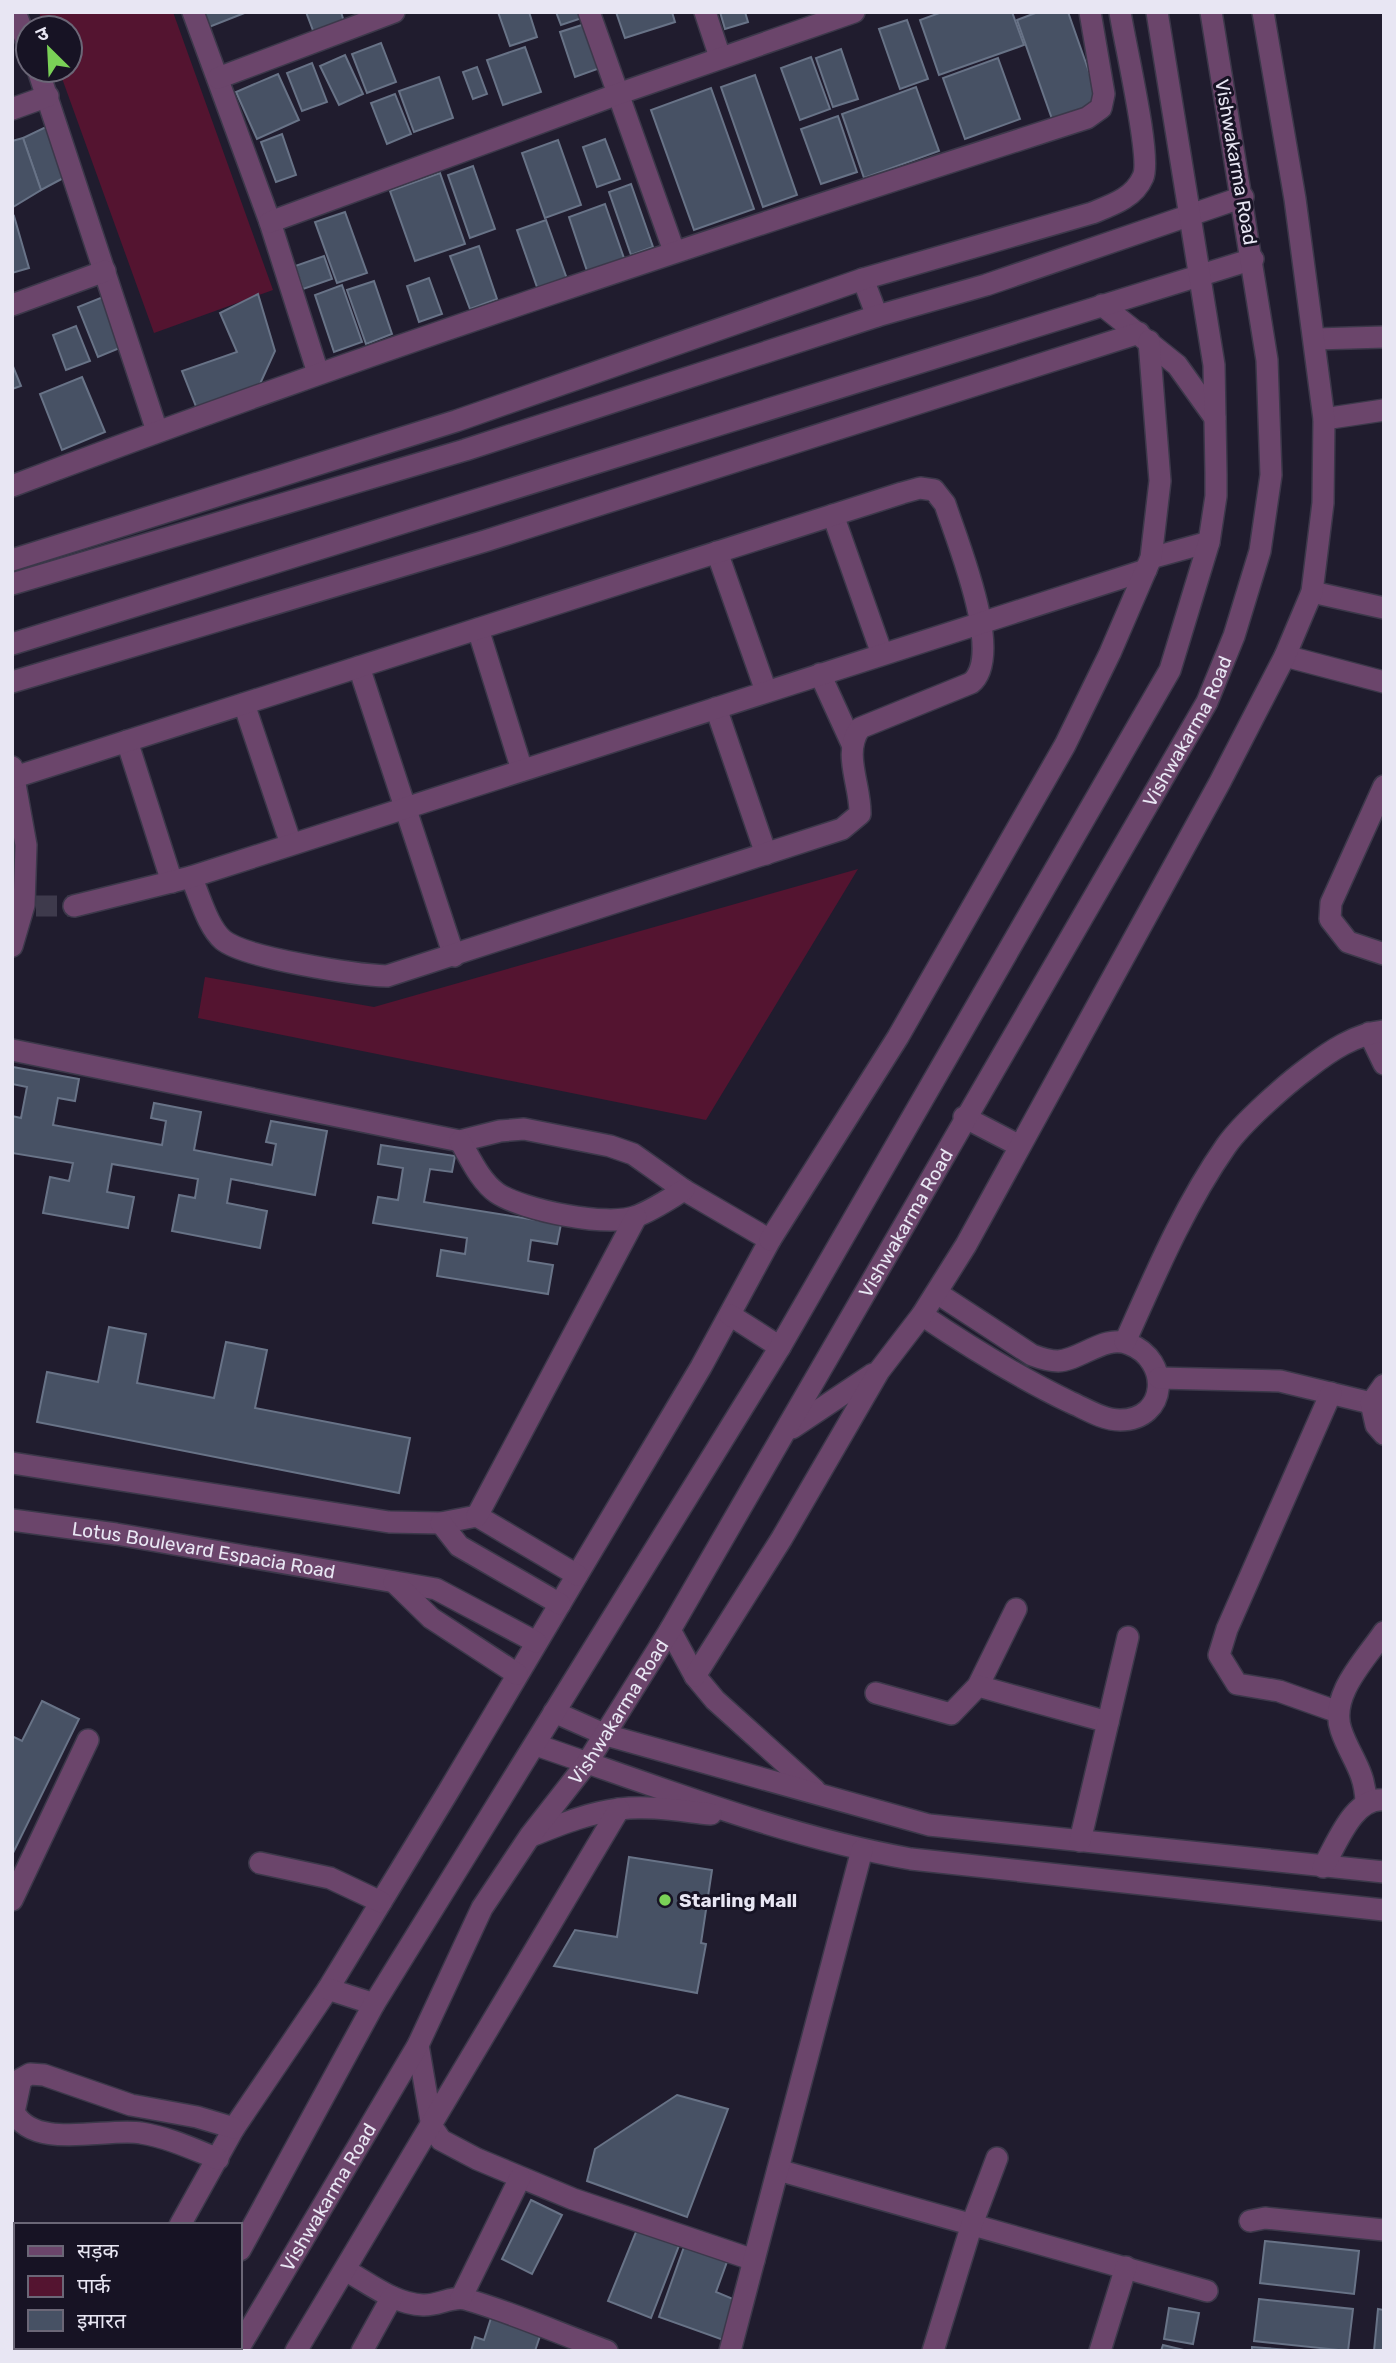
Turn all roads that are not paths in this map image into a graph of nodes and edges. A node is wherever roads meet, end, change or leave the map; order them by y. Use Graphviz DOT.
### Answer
graph roads {
  1 [pos="193,12"];
  2 [pos="394,12"];
  3 [pos="589,12"];
  4 [pos="705,12"];
  5 [pos="854,12"];
  6 [pos="1090,12"];
  7 [pos="1119,12"];
  8 [pos="1157,12"];
  9 [pos="1211,12"];
  10 [pos="1263,12"];
  11 [pos="720,57"];
  12 [pos="218,78"];
  13 [pos="43,84"];
  14 [pos="618,94"];
  15 [pos="48,96"];
  16 [pos="12,109"];
  17 [pos="1242,197"];
  18 [pos="1192,214"];
  19 [pos="270,222"];
  20 [pos="674,251"];
  21 [pos="1253,259"];
  22 [pos="105,271"];
  23 [pos="1200,278"];
  24 [pos="863,279"];
  25 [pos="12,305"];
  26 [pos="1102,305"];
  27 [pos="877,316"];
  28 [pos="1144,337"];
  29 [pos="1384,337"];
  30 [pos="1316,339"];
  31 [pos="318,373"];
  32 [pos="1384,410"];
  33 [pos="1214,418"];
  34 [pos="1324,419"];
  35 [pos="157,431"];
  36 [pos="12,486"];
  37 [pos="833,515"];
  38 [pos="1209,542"];
  39 [pos="717,552"];
  40 [pos="12,560"];
  41 [pos="1149,564"];
  42 [pos="12,584"];
  43 [pos="1312,592"];
  44 [pos="1384,608"];
  45 [pos="981,622"];
  46 [pos="478,629"];
  47 [pos="12,644"];
  48 [pos="881,654"];
  49 [pos="1286,656"];
  50 [pos="359,667"];
  51 [pos="820,674"];
  52 [pos="12,682"];
  53 [pos="1384,682"];
  54 [pos="766,691"];
  55 [pos="244,704"];
  56 [pos="716,708"];
  57 [pos="127,741"];
  58 [pos="852,744"];
  59 [pos="522,770"];
  60 [pos="14,772"];
  61 [pos="1384,786"];
  62 [pos="408,807"];
  63 [pos="291,844"];
  64 [pos="766,853"];
  65 [pos="182,879"];
  66 [pos="75,906"];
  67 [pos="12,946"];
  68 [pos="1384,954"];
  69 [pos="454,956"];
  70 [pos="1376,1032"];
  71 [pos="12,1050"];
  72 [pos="1384,1064"];
  73 [pos="964,1117"];
  74 [pos="460,1141"];
  75 [pos="1018,1145"];
  76 [pos="684,1190"];
  77 [pos="636,1217"];
  78 [pos="770,1240"];
  79 [pos="937,1293"];
  80 [pos="730,1315"];
  81 [pos="922,1315"];
  82 [pos="1125,1342"];
  83 [pos="780,1347"];
  84 [pos="879,1371"];
  85 [pos="1159,1378"];
  86 [pos="1384,1385"];
  87 [pos="1331,1393"];
  88 [pos="1371,1403"];
  89 [pos="787,1431"];
  90 [pos="1384,1434"];
  91 [pos="12,1463"];
  92 [pos="477,1516"];
  93 [pos="12,1520"];
  94 [pos="441,1523"];
  95 [pos="578,1575"];
  96 [pos="394,1582"];
  97 [pos="560,1604"];
  98 [pos="1016,1609"];
  99 [pos="670,1630"];
  100 [pos="1384,1632"];
  101 [pos="1128,1637"];
  102 [pos="536,1642"];
  103 [pos="517,1674"];
  104 [pos="695,1676"];
  105 [pos="978,1686"];
  106 [pos="876,1693"];
  107 [pos="1338,1712"];
  108 [pos="554,1713"];
  109 [pos="1108,1722"];
  110 [pos="606,1735"];
  111 [pos="89,1740"];
  112 [pos="536,1745"];
  113 [pos="587,1763"];
  114 [pos="821,1795"];
  115 [pos="1375,1801"];
  116 [pos="619,1809"];
  117 [pos="748,1817"];
  118 [pos="530,1836"];
  119 [pos="1080,1841"];
  120 [pos="862,1850"];
  121 [pos="260,1863"];
  122 [pos="1323,1867"];
  123 [pos="1384,1872"];
  124 [pos="12,1900"];
  125 [pos="381,1902"];
  126 [pos="1384,1910"];
  127 [pos="328,1989"];
  128 [pos="374,2004"];
  129 [pos="418,2045"];
  130 [pos="113,2098"];
  131 [pos="234,2128"];
  132 [pos="109,2133"];
  133 [pos="443,2139"];
  134 [pos="997,2158"];
  135 [pos="218,2159"];
  136 [pos="778,2170"];
  137 [pos="520,2178"];
  138 [pos="1250,2221"];
  139 [pos="181,2223"];
  140 [pos="972,2224"];
  141 [pos="1384,2230"];
  142 [pos="242,2246"];
  143 [pos="754,2260"];
  144 [pos="1126,2267"];
  145 [pos="357,2276"];
  146 [pos="1207,2291"];
  147 [pos="392,2297"];
  148 [pos="461,2298"];
  149 [pos="242,2343"];
  150 [pos="296,2351"];
  151 [pos="362,2351"];
  152 [pos="607,2351"];
  153 [pos="730,2351"];
  154 [pos="933,2351"];
  155 [pos="1100,2351"];
  1 -- 12 [label="street"];
  2 -- 12 [label="street"];
  3 -- 14 [label="street"];
  4 -- 11 [label="street"];
  5 -- 11 [label="street"];
  6 -- 20 [label="street"];
  7 -- 24 [label="street"];
  8 -- 18 [label="street"];
  9 -- 17 [label="street, Vishwakarma Road"];
  10 -- 30 [label="street"];
  11 -- 14 [label="street"];
  12 -- 19 [label="street"];
  13 -- 15 [label="street"];
  14 -- 19 [label="street"];
  14 -- 20 [label="street"];
  15 -- 16 [label="street"];
  15 -- 22 [label="street"];
  17 -- 18 [label="street"];
  17 -- 21 [label="street, Vishwakarma Road"];
  18 -- 23 [label="street"];
  18 -- 27 [label="street"];
  19 -- 31 [label="street"];
  20 -- 31 [label="street"];
  21 -- 23 [label="street"];
  21 -- 73 [label="street, Vishwakarma Road"];
  22 -- 25 [label="street"];
  22 -- 35 [label="street"];
  23 -- 26 [label="street"];
  23 -- 33 [label="street"];
  24 -- 27 [label="street"];
  24 -- 40 [label="street"];
  26 -- 28 [label="street"];
  26 -- 47 [label="street"];
  27 -- 42 [label="street"];
  28 -- 33 [label="street"];
  28 -- 41 [label="street"];
  28 -- 52 [label="street"];
  29 -- 30 [label="street"];
  30 -- 34 [label="street"];
  31 -- 35 [label="street"];
  32 -- 34 [label="street"];
  33 -- 38 [label="street"];
  34 -- 43 [label="street"];
  35 -- 36 [label="street"];
  37 -- 39 [label="street"];
  37 -- 45 [label="street"];
  37 -- 48 [label="street"];
  38 -- 41 [label="street"];
  38 -- 83 [label="street"];
  39 -- 46 [label="street"];
  39 -- 54 [label="street"];
  41 -- 45 [label="street"];
  41 -- 78 [label="street"];
  43 -- 44 [label="street"];
  43 -- 49 [label="street"];
  45 -- 48 [label="street"];
  45 -- 58 [label="street"];
  46 -- 50 [label="street"];
  46 -- 59 [label="street"];
  48 -- 51 [label="street"];
  49 -- 53 [label="street"];
  49 -- 75 [label="street"];
  50 -- 55 [label="street"];
  50 -- 62 [label="street"];
  51 -- 54 [label="street"];
  51 -- 58 [label="street"];
  54 -- 56 [label="street"];
  55 -- 57 [label="street"];
  55 -- 63 [label="street"];
  56 -- 59 [label="street"];
  56 -- 64 [label="street"];
  57 -- 60 [label="street"];
  57 -- 65 [label="street"];
  58 -- 64 [label="street"];
  59 -- 62 [label="street"];
  60 -- 67 [label="street"];
  61 -- 68 [label="street"];
  62 -- 63 [label="street"];
  62 -- 69 [label="street"];
  63 -- 65 [label="street"];
  64 -- 69 [label="street"];
  65 -- 66 [label="street"];
  65 -- 69 [label="street"];
  70 -- 72 [label="street"];
  70 -- 82 [label="street"];
  71 -- 74 [label="street"];
  73 -- 75 [label="street"];
  73 -- 89 [label="street, Vishwakarma Road"];
  74 -- 76 [label="street"];
  74 -- 77 [label="street"];
  75 -- 79 [label="street"];
  76 -- 77 [label="street"];
  76 -- 78 [label="street"];
  77 -- 92 [label="street"];
  78 -- 80 [label="street"];
  79 -- 81 [label="street"];
  79 -- 82 [label="street"];
  80 -- 83 [label="street"];
  80 -- 95 [label="street"];
  81 -- 84 [label="street"];
  81 -- 85 [label="street"];
  82 -- 85 [label="street"];
  83 -- 108 [label="street"];
  84 -- 89 [label="street"];
  84 -- 104 [label="street"];
  85 -- 87 [label="street"];
  86 -- 88 [label="street"];
  87 -- 88 [label="street"];
  87 -- 107 [label="street"];
  88 -- 90 [label="street"];
  89 -- 99 [label="street, Vishwakarma Road"];
  91 -- 94 [label="street"];
  92 -- 94 [label="street"];
  92 -- 95 [label="street"];
  93 -- 96 [label="street, Lotus Boulevard Espacia Road"];
  94 -- 97 [label="street"];
  95 -- 97 [label="street"];
  96 -- 102 [label="street, Lotus Boulevard Espacia Road"];
  96 -- 103 [label="street"];
  97 -- 102 [label="street"];
  98 -- 105 [label="street"];
  99 -- 104 [label="street"];
  99 -- 110 [label="street, Vishwakarma Road"];
  100 -- 107 [label="street"];
  101 -- 109 [label="street"];
  102 -- 103 [label="street"];
  103 -- 125 [label="street"];
  104 -- 114 [label="street"];
  105 -- 106 [label="street"];
  105 -- 109 [label="street"];
  107 -- 115 [label="street"];
  108 -- 110 [label="street"];
  108 -- 112 [label="street"];
  109 -- 119 [label="street"];
  110 -- 113 [label="street, Vishwakarma Road"];
  110 -- 114 [label="street"];
  111 -- 124 [label="street"];
  112 -- 113 [label="street"];
  112 -- 128 [label="street"];
  113 -- 117 [label="street"];
  113 -- 118 [label="street, Vishwakarma Road"];
  114 -- 119 [label="street"];
  115 -- 122 [label="street"];
  116 -- 117 [label="street"];
  116 -- 118 [label="street"];
  116 -- 133 [label="street"];
  117 -- 120 [label="street"];
  118 -- 129 [label="street, Vishwakarma Road"];
  119 -- 122 [label="street"];
  120 -- 126 [label="street"];
  120 -- 136 [label="street"];
  121 -- 125 [label="street"];
  122 -- 123 [label="street"];
  125 -- 127 [label="street"];
  127 -- 128 [label="street"];
  127 -- 131 [label="street"];
  128 -- 142 [label="street"];
  129 -- 133 [label="street"];
  129 -- 149 [label="street, Vishwakarma Road"];
  130 -- 131 [label="street"];
  130 -- 132 [label="street"];
  130 -- 132 [label="street"];
  131 -- 135 [label="street"];
  132 -- 135 [label="street"];
  133 -- 137 [label="street"];
  133 -- 145 [label="street"];
  134 -- 140 [label="street"];
  135 -- 139 [label="street"];
  136 -- 140 [label="street"];
  136 -- 143 [label="street"];
  137 -- 143 [label="street"];
  137 -- 148 [label="street"];
  138 -- 141 [label="street"];
  140 -- 144 [label="street"];
  140 -- 154 [label="street"];
  143 -- 153 [label="street"];
  144 -- 146 [label="street"];
  144 -- 155 [label="street"];
  145 -- 147 [label="street"];
  145 -- 150 [label="street"];
  147 -- 148 [label="street"];
  147 -- 151 [label="street"];
  148 -- 152 [label="street"];
}
